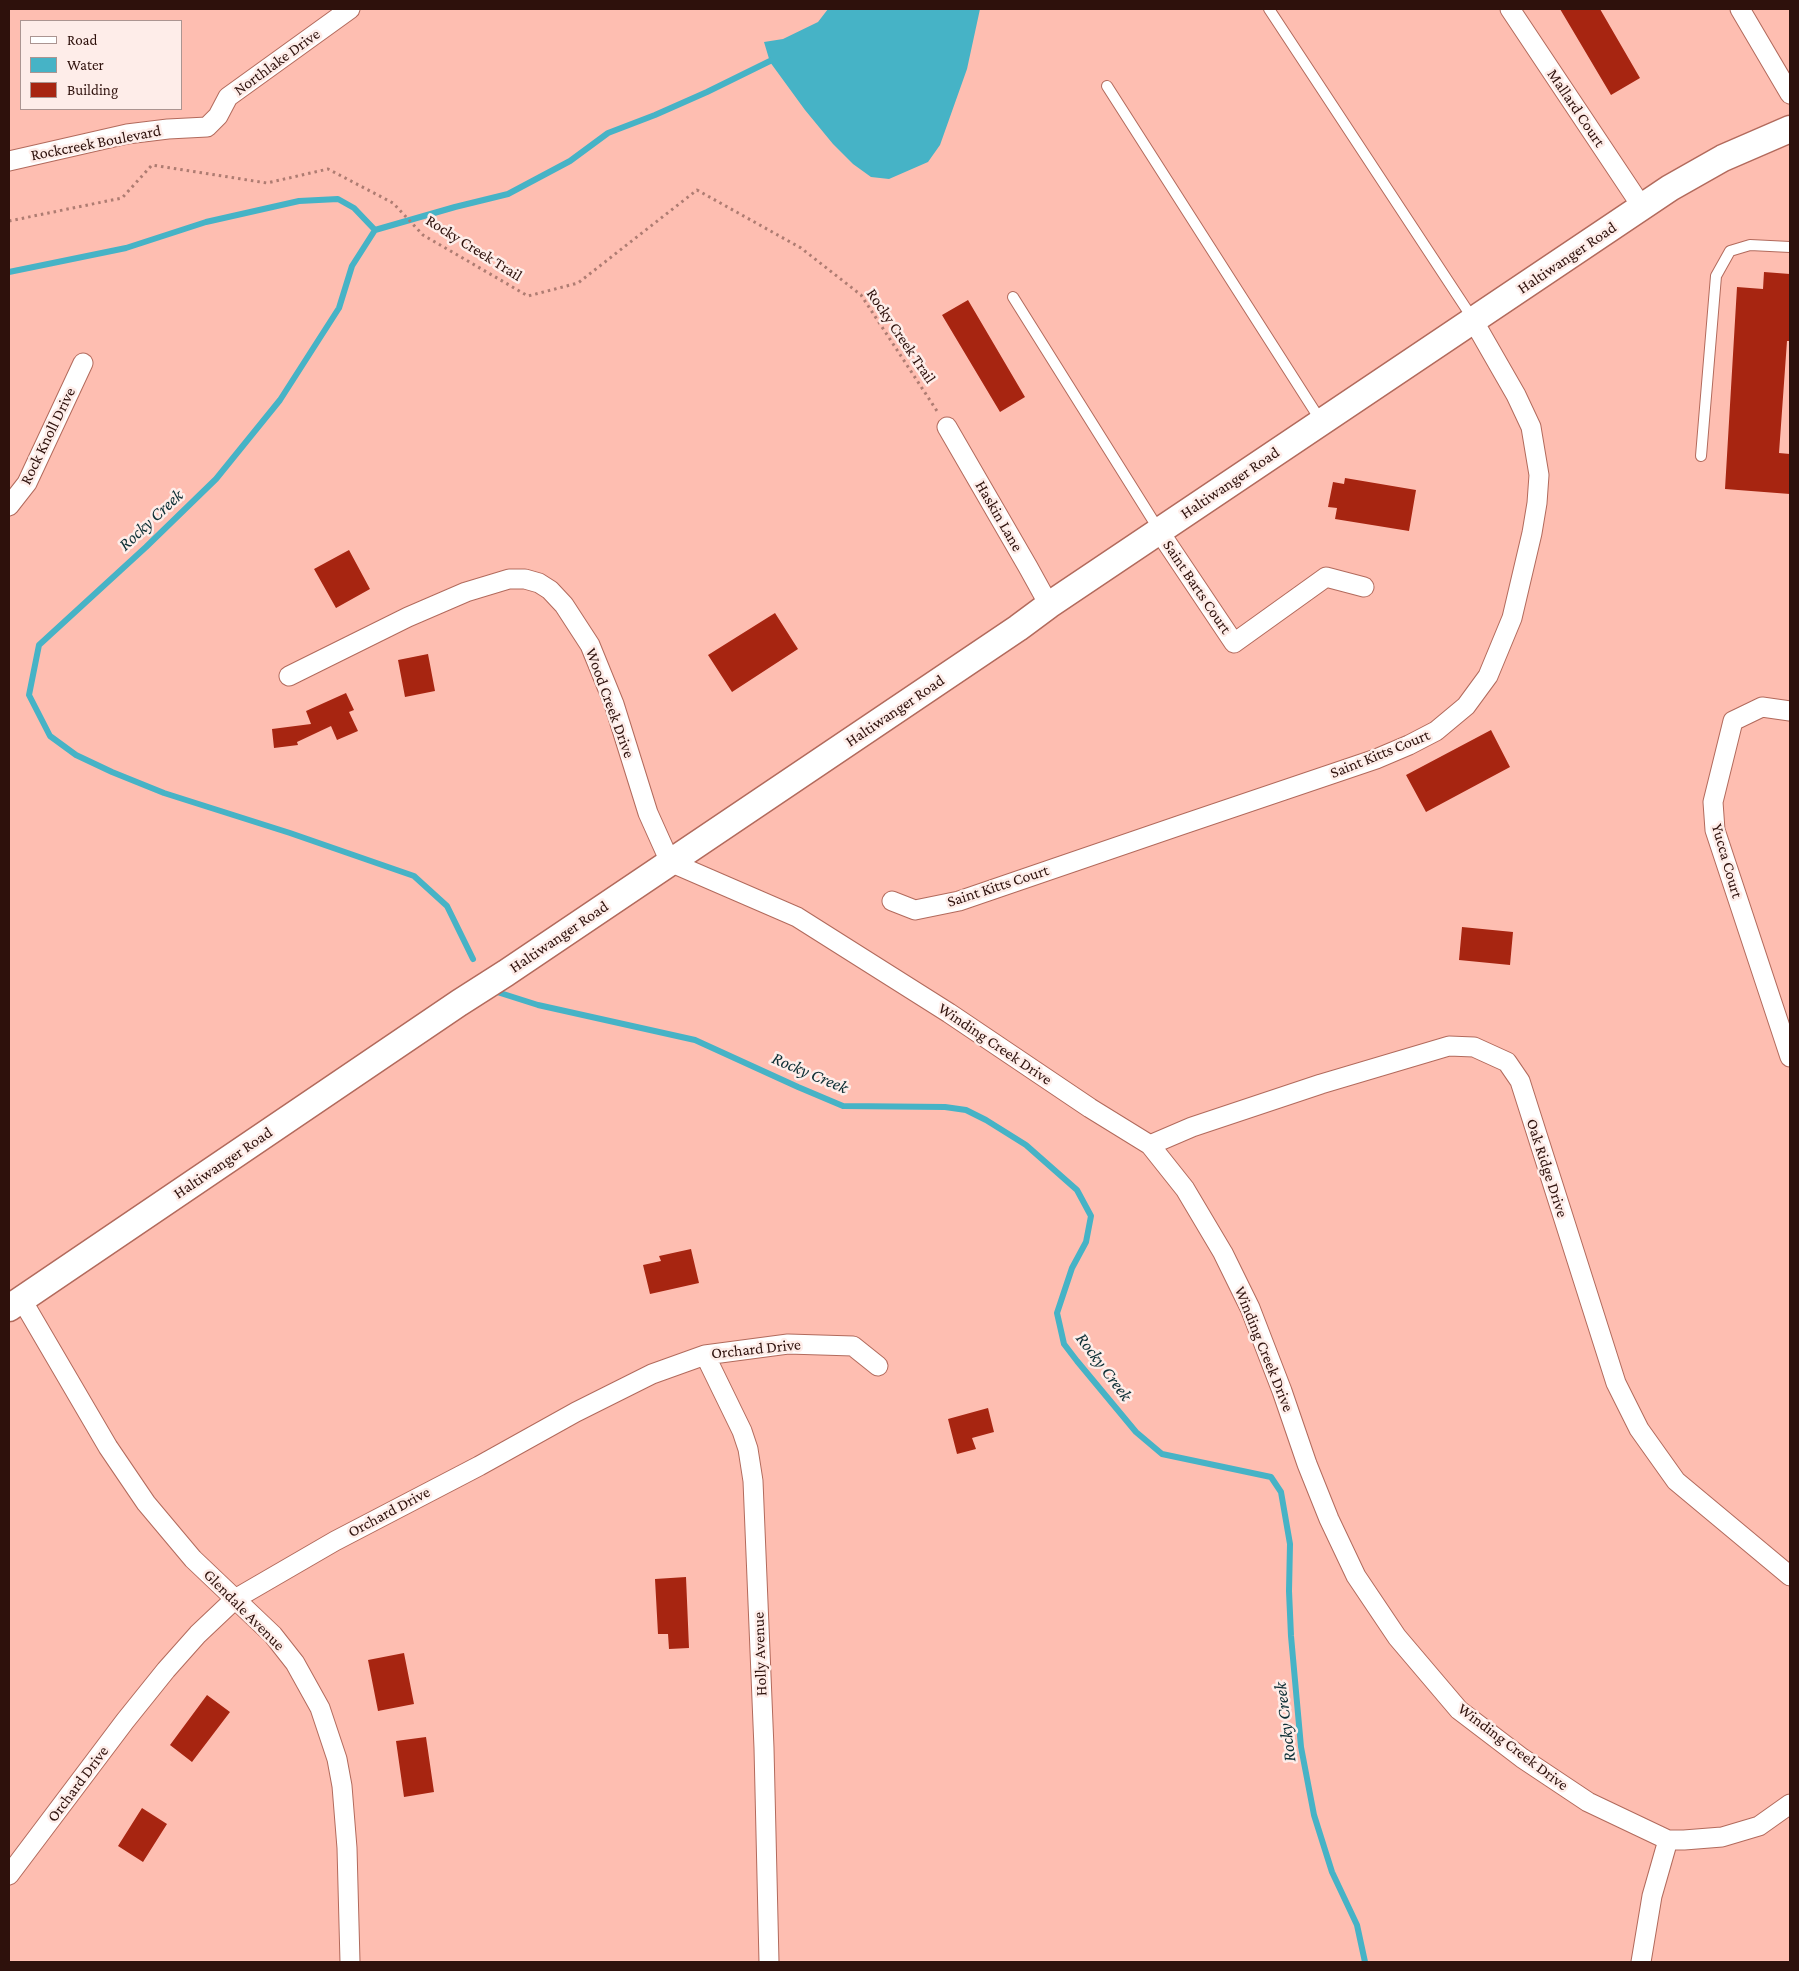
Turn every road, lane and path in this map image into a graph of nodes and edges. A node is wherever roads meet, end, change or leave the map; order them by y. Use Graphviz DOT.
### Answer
graph roads {
  1 [pos="350,9"];
  2 [pos="1269,9"];
  3 [pos="1510,9"];
  4 [pos="1740,9"];
  5 [pos="1106,86"];
  6 [pos="1790,94"];
  7 [pos="228,97"];
  8 [pos="1790,128"];
  9 [pos="9,161"];
  10 [pos="1642,207"];
  11 [pos="9,221"];
  12 [pos="1790,247"];
  13 [pos="1014,296"];
  14 [pos="1473,320"];
  15 [pos="84,363"];
  16 [pos="1321,422"];
  17 [pos="947,427"];
  18 [pos="1701,456"];
  19 [pos="9,506"];
  20 [pos="1160,530"];
  21 [pos="1364,587"];
  22 [pos="1048,605"];
  23 [pos="289,676"];
  24 [pos="1790,711"];
  25 [pos="670,862"];
  26 [pos="892,901"];
  27 [pos="1790,1057"];
  28 [pos="1150,1145"];
  29 [pos="15,1304"];
  30 [pos="705,1355"];
  31 [pos="878,1366"];
  32 [pos="1790,1576"];
  33 [pos="235,1599"];
  34 [pos="1790,1804"];
  35 [pos="1668,1840"];
  36 [pos="9,1875"];
  37 [pos="350,1962"];
  38 [pos="769,1962"];
  39 [pos="1641,1962"];
  1 -- 7 [label="street, Northlake Drive"];
  2 -- 14 [label="lane"];
  3 -- 10 [label="street, Mallard Court"];
  4 -- 6 [label="street"];
  5 -- 16 [label="lane"];
  7 -- 9 [label="street, Rockcreek Boulevard"];
  8 -- 10 [label="street, Haltiwanger Road"];
  10 -- 14 [label="street, Haltiwanger Road"];
  11 -- 17 [label="path, Rocky Creek Trail"];
  12 -- 18 [label="lane"];
  13 -- 20 [label="lane"];
  14 -- 16 [label="street, Haltiwanger Road"];
  14 -- 26 [label="street, Saint Kitts Court"];
  15 -- 19 [label="street, Rock Knoll Drive"];
  16 -- 20 [label="street, Haltiwanger Road"];
  17 -- 22 [label="street, Haskin Lane"];
  20 -- 21 [label="street, Saint Barts Court"];
  20 -- 22 [label="street, Haltiwanger Road"];
  22 -- 25 [label="street, Haltiwanger Road"];
  23 -- 25 [label="street, Wood Creek Drive"];
  24 -- 27 [label="street, Yucca Court"];
  25 -- 28 [label="street, Winding Creek Drive"];
  25 -- 29 [label="street, Haltiwanger Road"];
  28 -- 32 [label="street, Oak Ridge Drive"];
  28 -- 35 [label="street, Winding Creek Drive"];
  29 -- 33 [label="street, Glendale Avenue"];
  30 -- 31 [label="street, Orchard Drive"];
  30 -- 33 [label="street, Orchard Drive"];
  30 -- 38 [label="street, Holly Avenue"];
  33 -- 36 [label="street, Orchard Drive"];
  33 -- 37 [label="street, Glendale Avenue"];
  34 -- 35 [label="street, Winding Creek Drive"];
  35 -- 39 [label="street"];
}
